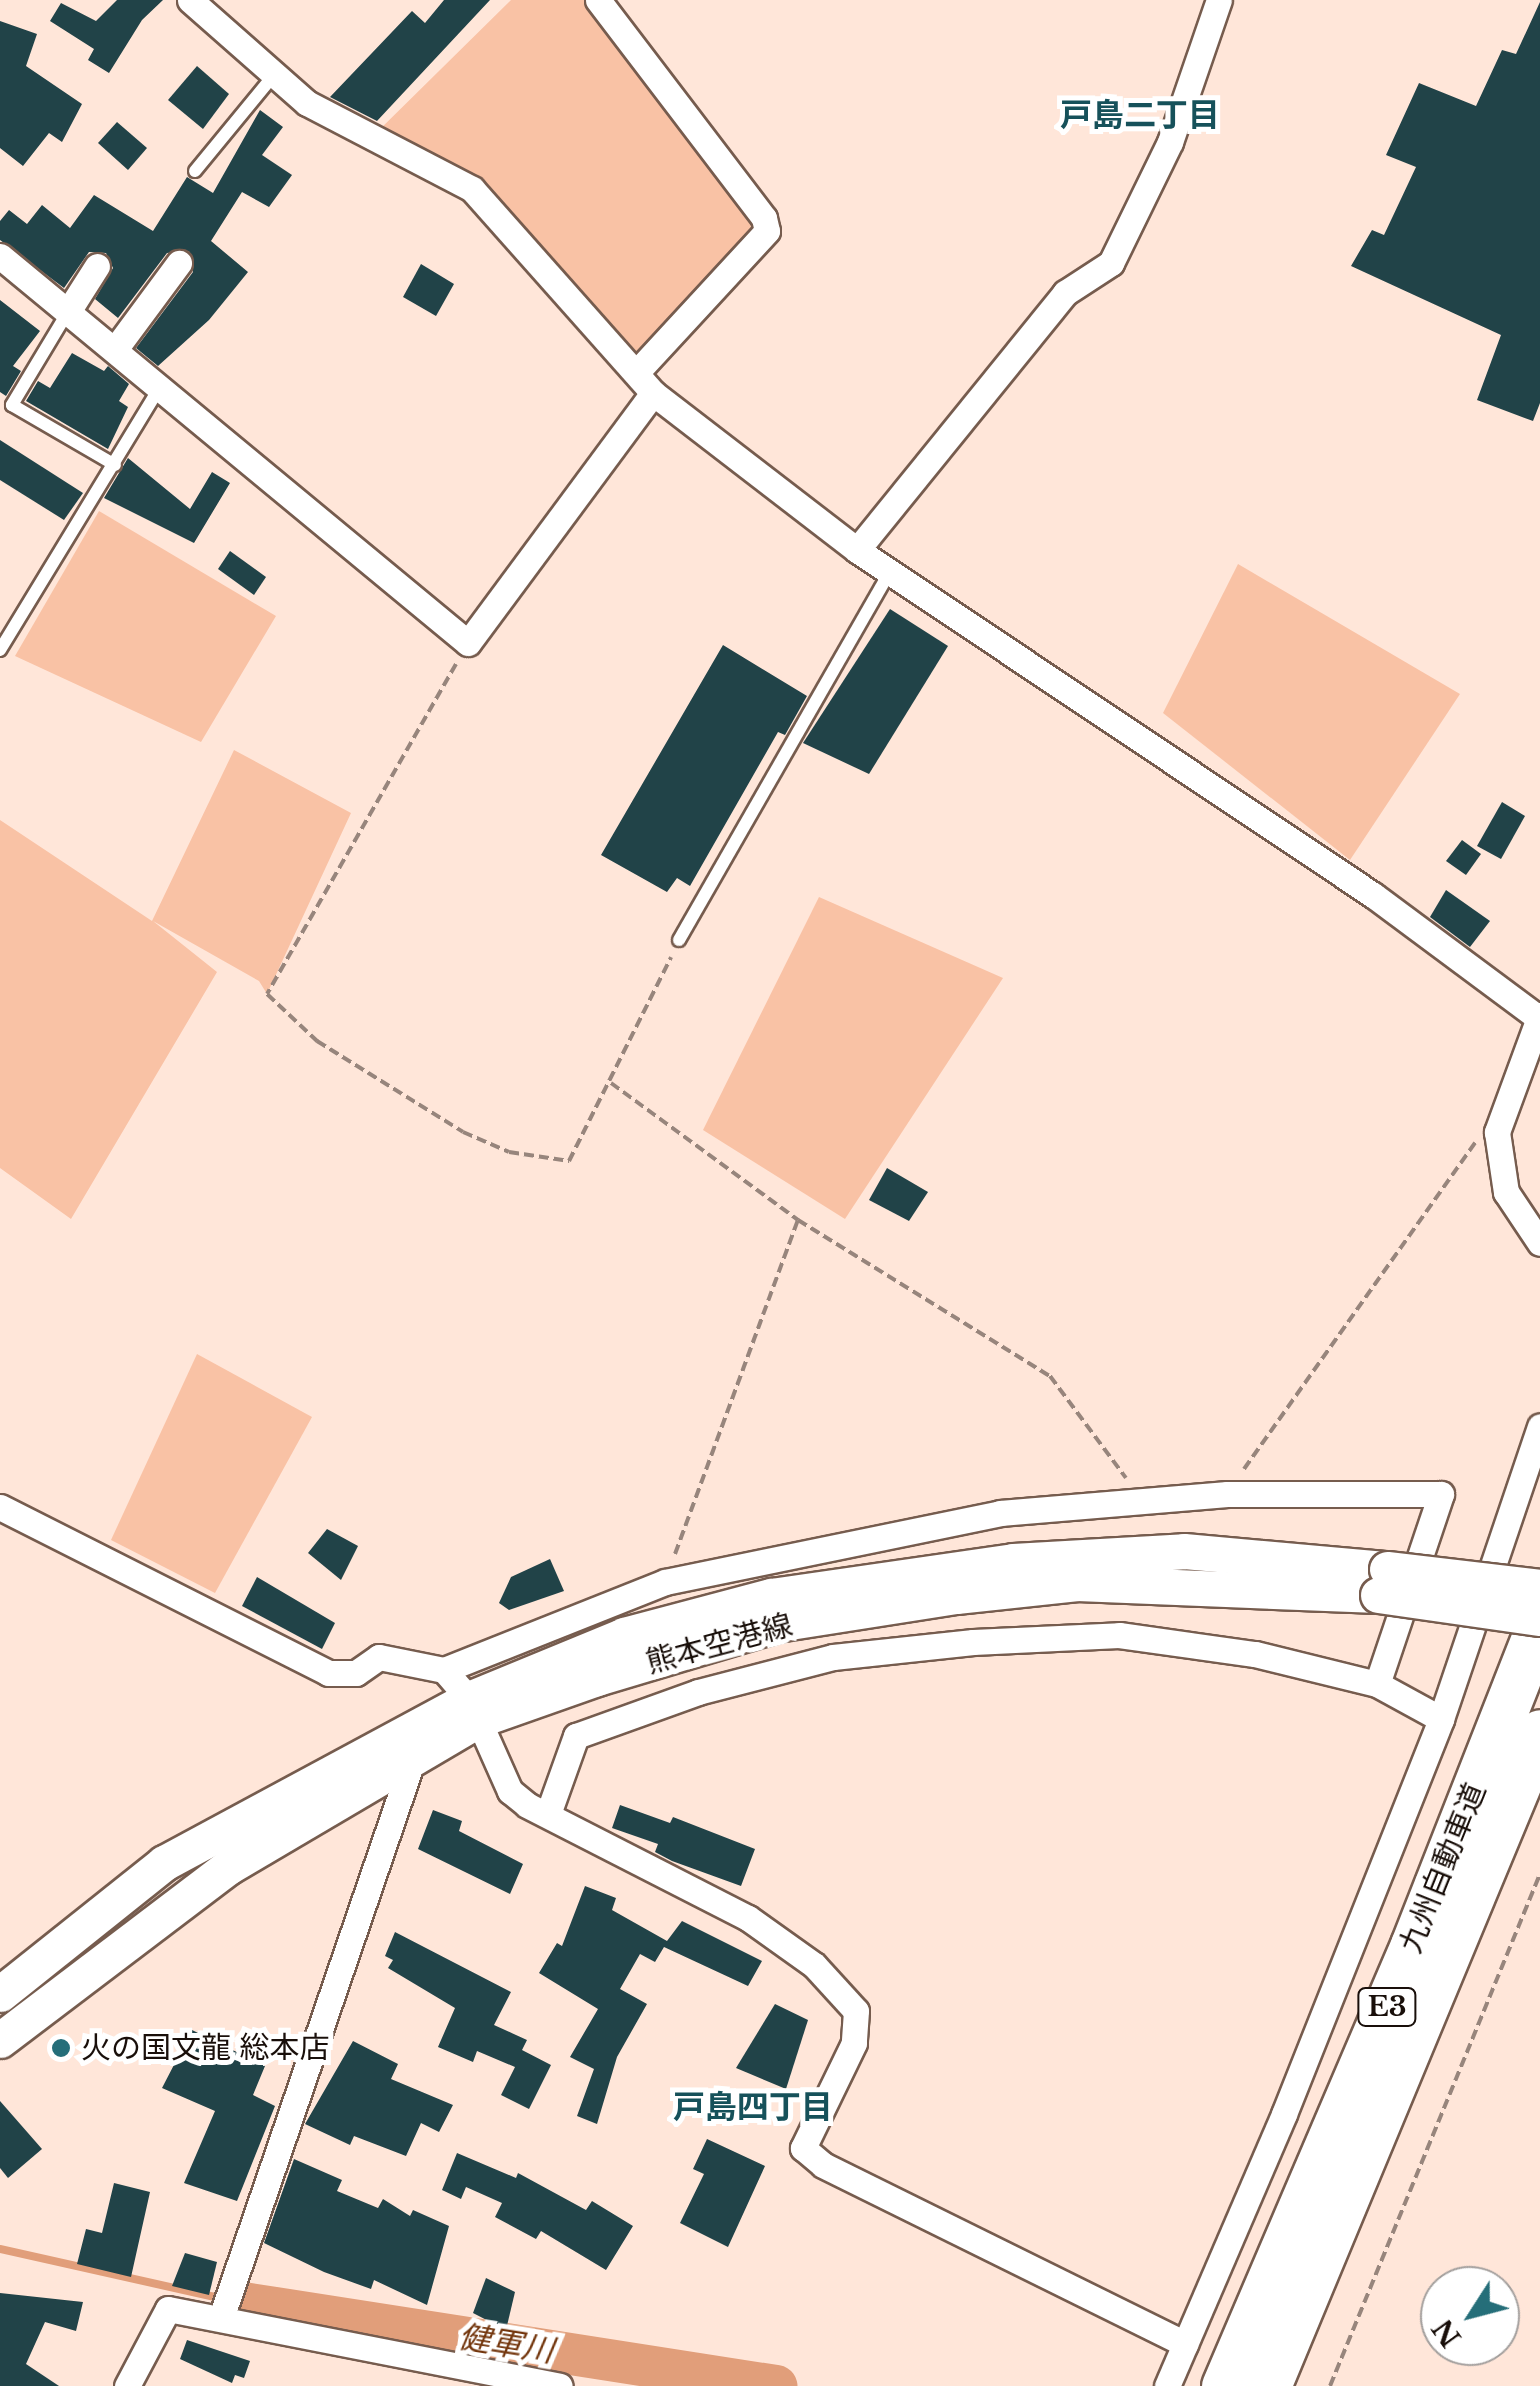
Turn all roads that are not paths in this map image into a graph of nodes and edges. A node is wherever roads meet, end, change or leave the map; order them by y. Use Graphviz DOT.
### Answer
graph roads {
  1 [pos="190,0"];
  2 [pos="598,0"];
  3 [pos="1219,0"];
  4 [pos="273,76"];
  5 [pos="195,171"];
  6 [pos="0,256"];
  7 [pos="179,263"];
  8 [pos="96,266"];
  9 [pos="69,310"];
  10 [pos="116,348"];
  11 [pos="645,383"];
  12 [pos="162,385"];
  13 [pos="114,465"];
  14 [pos="857,550"];
  15 [pos="889,574"];
  16 [pos="0,650"];
  17 [pos="679,940"];
  18 [pos="1539,1017"];
  19 [pos="1540,1243"];
  20 [pos="1540,1426"];
  21 [pos="0,1508"];
  22 [pos="1382,1582"];
  23 [pos="1540,1587"];
  24 [pos="1540,1621"];
  25 [pos="444,1670"];
  26 [pos="1377,1684"];
  27 [pos="474,1710"];
  28 [pos="1441,1719"];
  29 [pos="1540,1732"];
  30 [pos="418,1740"];
  31 [pos="548,1814"];
  32 [pos="0,1994"];
  33 [pos="0,2040"];
  34 [pos="221,2318"];
  35 [pos="1184,2344"];
  36 [pos="128,2386"];
  37 [pos="559,2386"];
  38 [pos="1166,2386"];
  39 [pos="1224,2386"];
  40 [pos="1268,2386"];
  1 -- 4 [label="street"];
  2 -- 11 [label="street"];
  3 -- 14 [label="street"];
  4 -- 5 [label="lane"];
  4 -- 11 [label="street"];
  6 -- 9 [label="street"];
  7 -- 10 [label="street"];
  8 -- 9 [label="street"];
  9 -- 10 [label="street"];
  9 -- 13 [label="lane"];
  10 -- 12 [label="street"];
  11 -- 12 [label="street"];
  11 -- 14 [label="street"];
  12 -- 13 [label="lane"];
  13 -- 16 [label="lane"];
  14 -- 15 [label="street"];
  15 -- 17 [label="lane"];
  15 -- 18 [label="street"];
  18 -- 19 [label="street"];
  20 -- 28 [label="street"];
  21 -- 25 [label="street"];
  22 -- 23 [label="main road, 熊本空港線, bridge"];
  22 -- 24 [label="main road, 熊本空港線, bridge"];
  22 -- 27 [label="main road, 熊本空港線"];
  24 -- 39 [label="highway, 九州自動車道 / E3"];
  25 -- 26 [label="street"];
  25 -- 27 [label="street"];
  26 -- 28 [label="street"];
  26 -- 31 [label="street"];
  27 -- 30 [label="main road, 熊本空港線"];
  27 -- 31 [label="street"];
  28 -- 35 [label="street"];
  29 -- 40 [label="highway, 九州自動車道 / E3"];
  30 -- 32 [label="main road, 熊本空港線"];
  30 -- 33 [label="main road, 熊本空港線"];
  30 -- 34 [label="street"];
  31 -- 35 [label="street"];
  34 -- 36 [label="street"];
  34 -- 37 [label="street"];
  35 -- 38 [label="street"];
}
